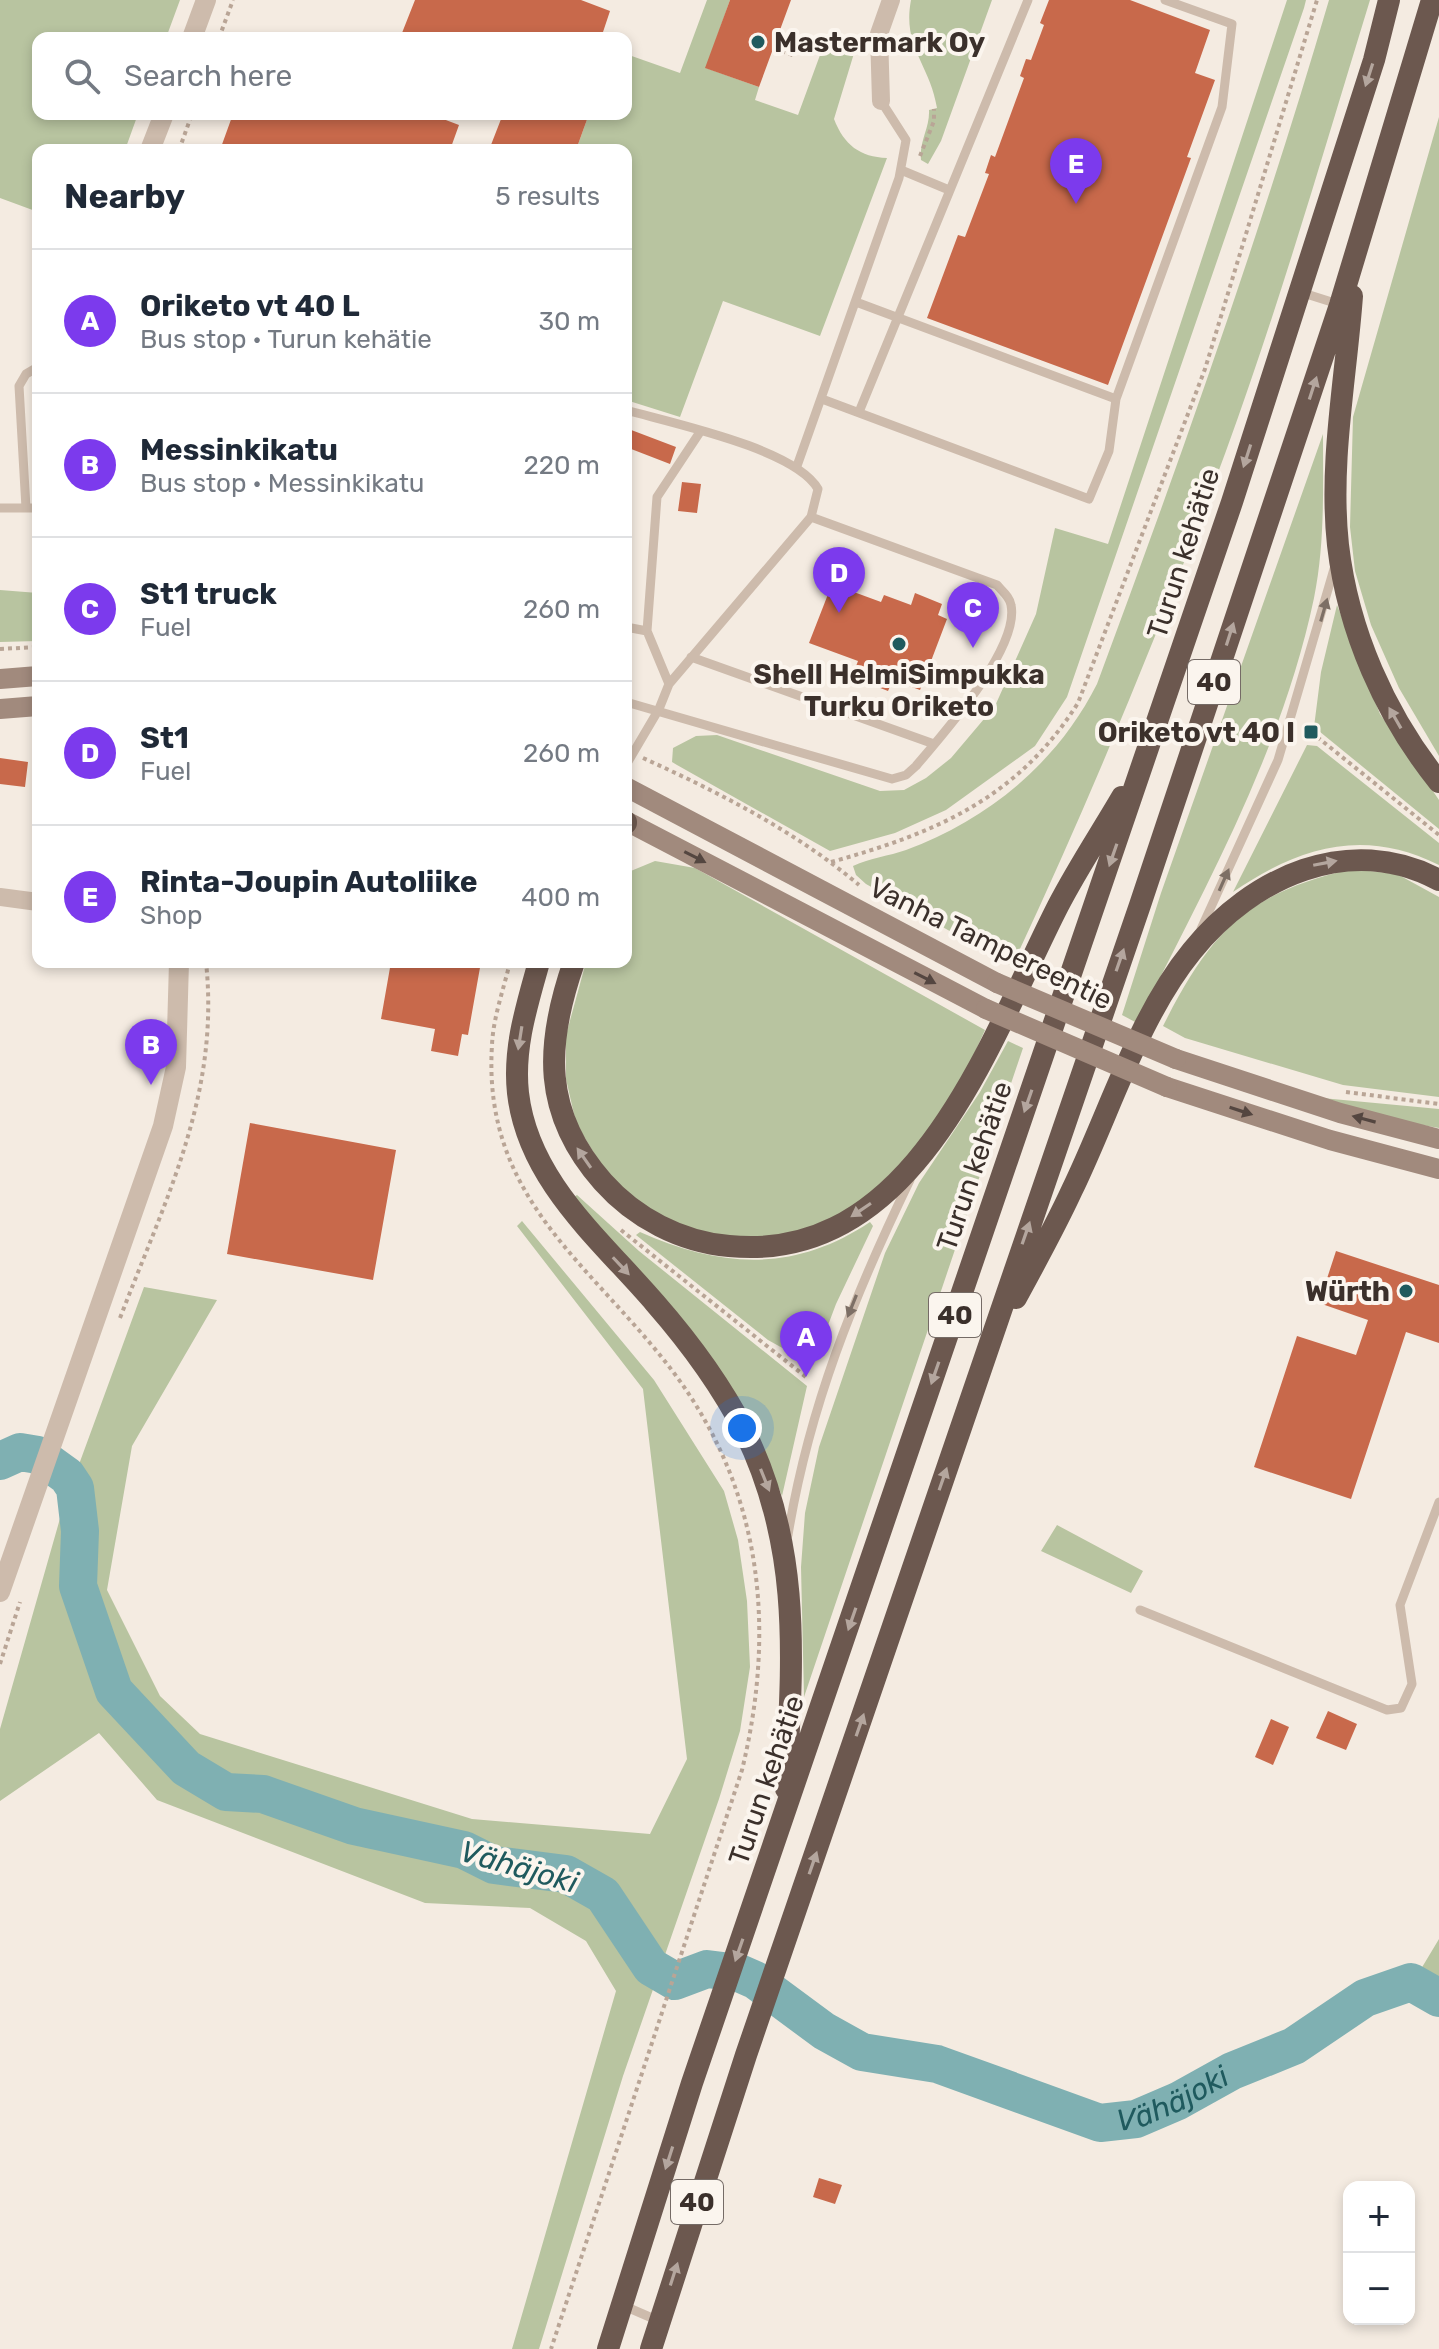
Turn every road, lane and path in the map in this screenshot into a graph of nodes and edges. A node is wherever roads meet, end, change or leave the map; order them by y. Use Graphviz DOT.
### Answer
graph roads {
  1 [pos="206,0"];
  2 [pos="233,0"];
  3 [pos="891,0"];
  4 [pos="1028,0"];
  5 [pos="1165,0"];
  6 [pos="1317,0"];
  7 [pos="1389,0"];
  8 [pos="1432,0"];
  9 [pos="194,32"];
  10 [pos="221,32"];
  11 [pos="774,48"];
  12 [pos="795,56"];
  13 [pos="881,101"];
  14 [pos="934,109"];
  15 [pos="162,120"];
  16 [pos="190,120"];
  17 [pos="152,144"];
  18 [pos="181,144"];
  19 [pos="901,170"];
  20 [pos="911,175"];
  21 [pos="949,190"];
  22 [pos="1355,261"];
  23 [pos="1300,292"];
  24 [pos="856,302"];
  25 [pos="1340,305"];
  26 [pos="896,317"];
  27 [pos="32,370"];
  28 [pos="822,399"];
  29 [pos="1116,399"];
  30 [pos="632,412"];
  31 [pos="859,412"];
  32 [pos="700,432"];
  33 [pos="797,466"];
  34 [pos="0,508"];
  35 [pos="26,508"];
  36 [pos="32,508"];
  37 [pos="811,517"];
  38 [pos="1338,544"];
  39 [pos="632,628"];
  40 [pos="647,631"];
  41 [pos="32,647"];
  42 [pos="0,649"];
  43 [pos="691,657"];
  44 [pos="32,676"];
  45 [pos="0,679"];
  46 [pos="669,684"];
  47 [pos="632,703"];
  48 [pos="32,706"];
  49 [pos="0,709"];
  50 [pos="659,709"];
  51 [pos="1311,732"];
  52 [pos="934,744"];
  53 [pos="632,754"];
  54 [pos="1147,754"];
  55 [pos="1439,782"];
  56 [pos="632,790"];
  57 [pos="632,824"];
  58 [pos="1439,835"];
  59 [pos="1439,880"];
  60 [pos="0,897"];
  61 [pos="32,901"];
  62 [pos="1192,951"];
  63 [pos="179,968"];
  64 [pos="509,968"];
  65 [pos="538,968"];
  66 [pos="572,968"];
  67 [pos="1439,1139"];
  68 [pos="920,1159"];
  69 [pos="1439,1169"];
  70 [pos="984,1360"];
  71 [pos="1439,1502"];
  72 [pos="785,1551"];
  73 [pos="0,1592"];
  74 [pos="1140,1610"];
  75 [pos="15,1615"];
  76 [pos="0,1664"];
  77 [pos="785,1817"];
  78 [pos="622,2305"];
  79 [pos="659,2321"];
  80 [pos="551,2349"];
  81 [pos="608,2349"];
  82 [pos="651,2349"];
  1 -- 9 [label="street"];
  2 -- 10 [label="path"];
  3 -- 13 [label="street"];
  4 -- 21 [label="lane"];
  5 -- 29 [label="lane"];
  6 -- 53 [label="path"];
  7 -- 23 [label="highway, Turun kehätie / 40, one-way"];
  8 -- 22 [label="highway, 40"];
  11 -- 12 [label="path"];
  13 -- 19 [label="lane"];
  14 -- 20 [label="path"];
  15 -- 17 [label="street"];
  16 -- 18 [label="path"];
  19 -- 20 [label="lane"];
  19 -- 24 [label="lane"];
  20 -- 21 [label="lane"];
  21 -- 26 [label="lane"];
  22 -- 25 [label="highway, 40"];
  22 -- 38 [label="highway"];
  23 -- 25 [label="lane"];
  23 -- 54 [label="highway, Turun kehätie / 40, one-way"];
  24 -- 26 [label="lane"];
  24 -- 28 [label="lane"];
  70 -- 25 [label="highway, 40, one-way"];
  26 -- 29 [label="lane"];
  26 -- 31 [label="lane"];
  27 -- 35 [label="lane"];
  28 -- 31 [label="lane"];
  28 -- 33 [label="lane"];
  29 -- 31 [label="lane"];
  30 -- 32 [label="lane"];
  32 -- 33 [label="lane"];
  32 -- 40 [label="lane"];
  33 -- 37 [label="lane"];
  34 -- 35 [label="lane"];
  35 -- 36 [label="lane"];
  37 -- 43 [label="lane"];
  37 -- 52 [label="lane"];
  55 -- 38 [label="highway, one-way"];
  62 -- 38 [label="lane, one-way"];
  39 -- 40 [label="lane"];
  40 -- 46 [label="lane"];
  41 -- 42 [label="path"];
  43 -- 46 [label="lane"];
  43 -- 52 [label="lane"];
  44 -- 45 [label="main road"];
  46 -- 50 [label="lane"];
  47 -- 50 [label="lane"];
  48 -- 49 [label="main road"];
  50 -- 52 [label="lane"];
  50 -- 53 [label="lane"];
  51 -- 58 [label="path"];
  54 -- 68 [label="highway"];
  54 -- 77 [label="highway, Turun kehätie / 40, one-way"];
  67 -- 56 [label="main road, Vanha Tampereentie, one-way, bridge"];
  57 -- 69 [label="main road, Vanha Tampereentie, one-way, bridge"];
  62 -- 59 [label="highway, one-way"];
  60 -- 61 [label="street"];
  62 -- 70 [label="highway"];
  63 -- 73 [label="street"];
  64 -- 80 [label="path"];
  65 -- 72 [label="highway, one-way"];
  68 -- 66 [label="highway, one-way"];
  68 -- 72 [label="lane, one-way"];
  79 -- 70 [label="highway, 40, one-way"];
  71 -- 74 [label="lane"];
  72 -- 77 [label="highway"];
  75 -- 76 [label="path"];
  77 -- 78 [label="highway, Turun kehätie / 40, one-way"];
  78 -- 79 [label="lane"];
  78 -- 81 [label="highway, Turun kehätie / 40"];
  79 -- 82 [label="highway, 40"];
}
